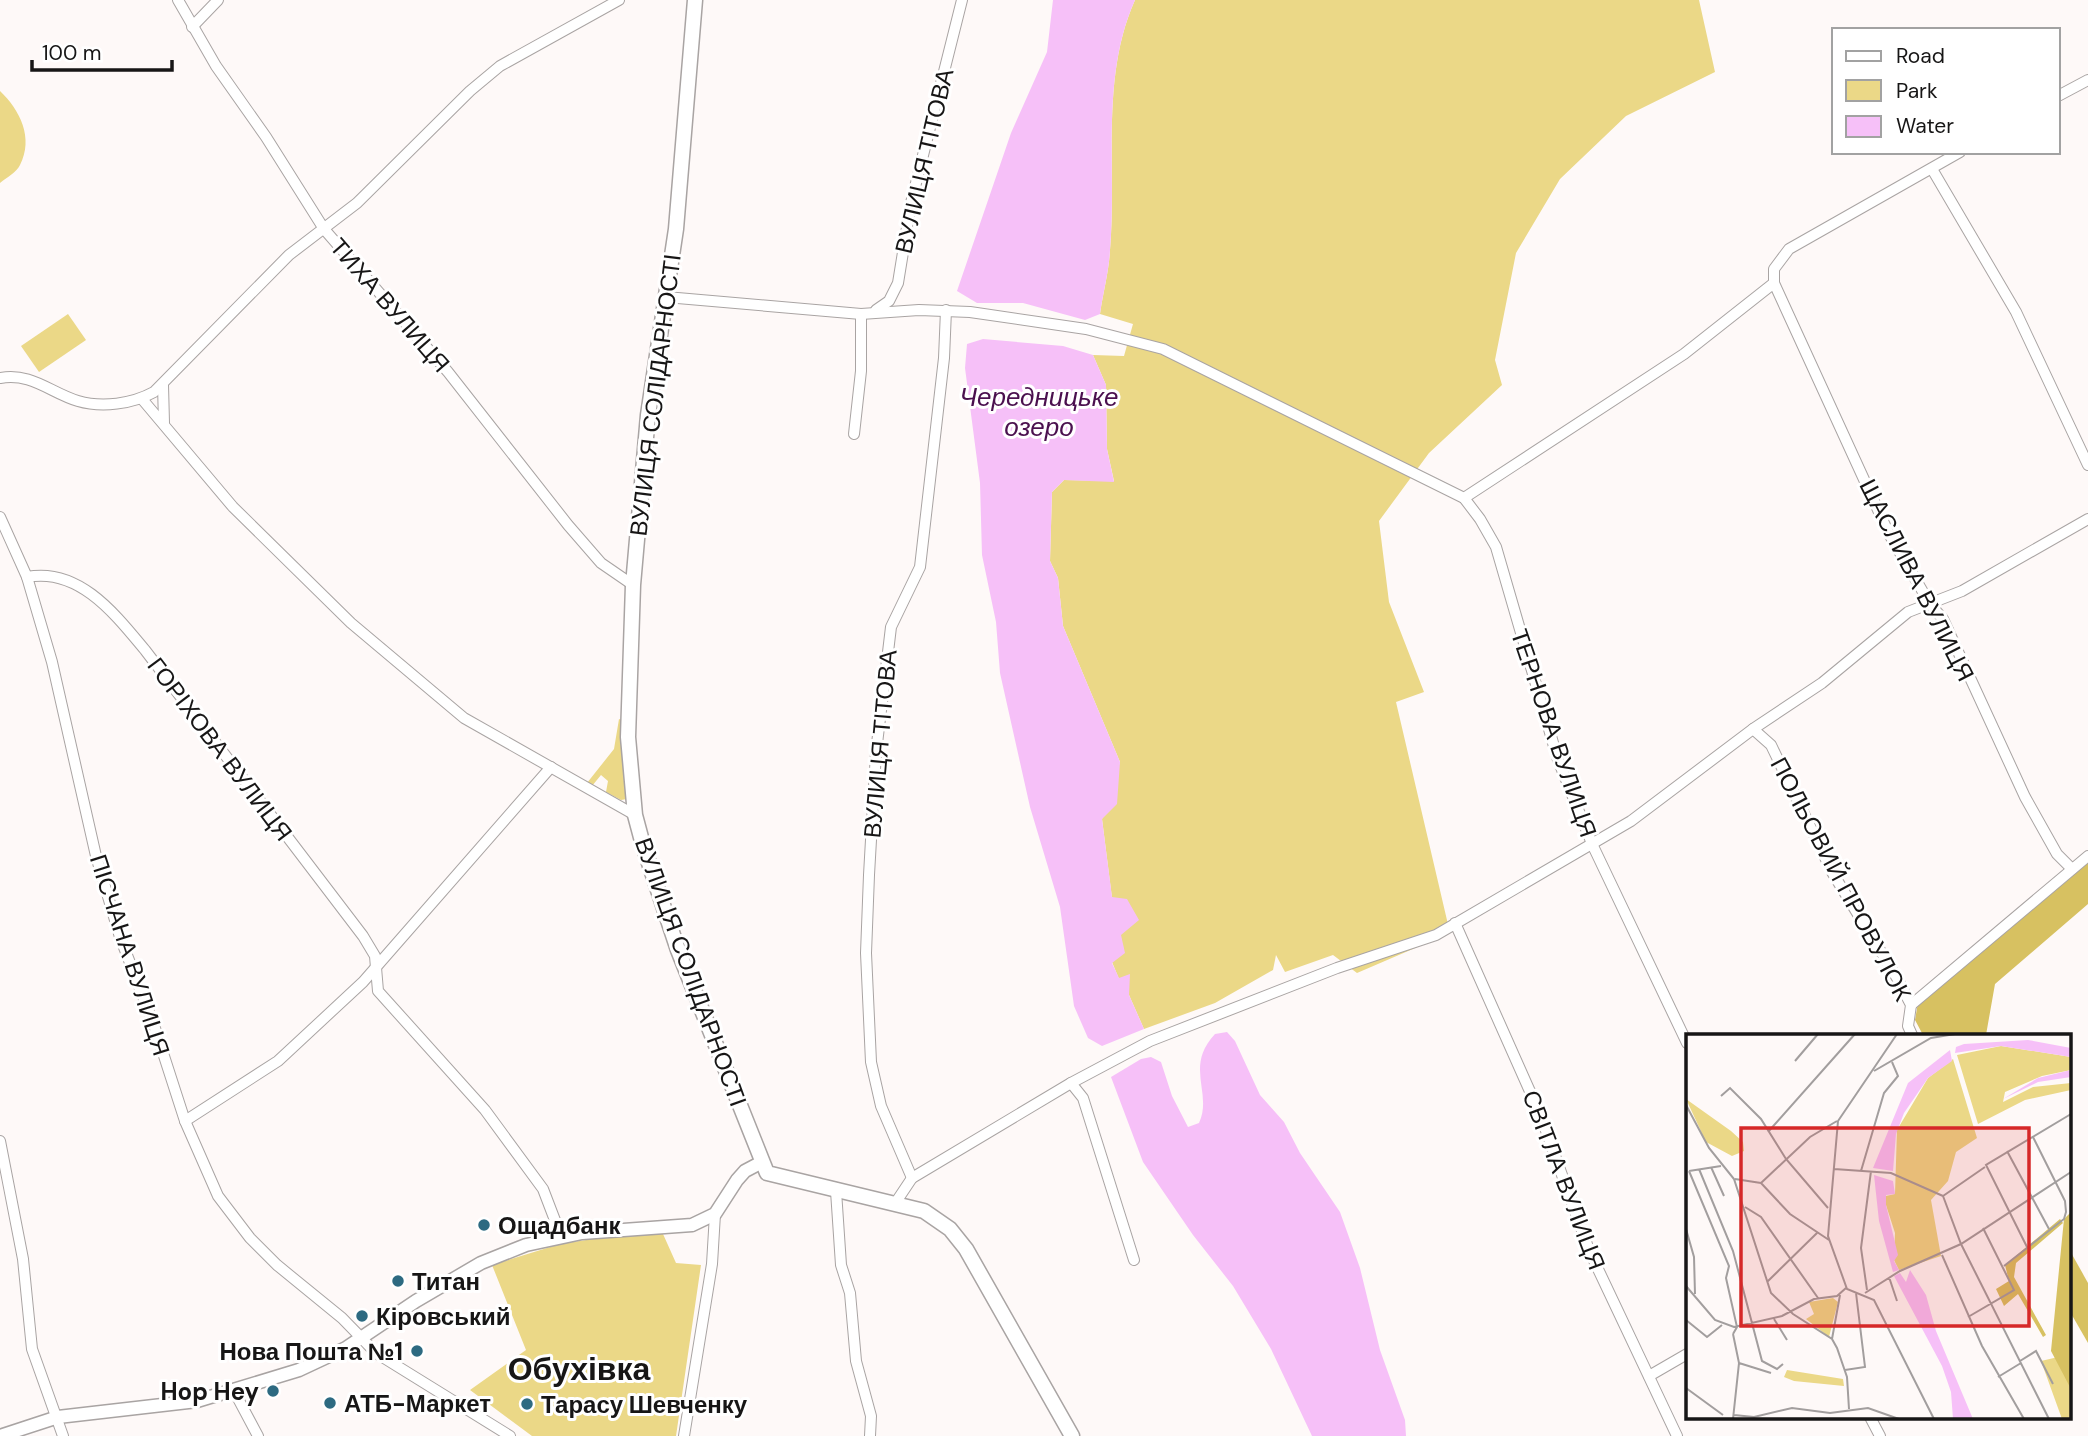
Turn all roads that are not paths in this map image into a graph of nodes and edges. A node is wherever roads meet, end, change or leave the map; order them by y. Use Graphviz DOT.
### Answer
graph roads {
  1 [pos="178,0"];
  2 [pos="218,0"];
  3 [pos="619,0"];
  4 [pos="695,0"];
  5 [pos="962,0"];
  6 [pos="192,27"];
  7 [pos="2088,80"];
  8 [pos="2060,95"];
  9 [pos="1957,154"];
  10 [pos="1932,169"];
  11 [pos="324,229"];
  12 [pos="1774,283"];
  13 [pos="666,297"];
  14 [pos="946,310"];
  15 [pos="872,313"];
  16 [pos="860,314"];
  17 [pos="0,378"];
  18 [pos="163,385"];
  19 [pos="142,399"];
  20 [pos="164,425"];
  21 [pos="854,434"];
  22 [pos="2088,465"];
  23 [pos="1464,498"];
  24 [pos="0,517"];
  25 [pos="2088,519"];
  26 [pos="27,577"];
  27 [pos="633,585"];
  28 [pos="1930,604"];
  29 [pos="1754,729"];
  30 [pos="551,767"];
  31 [pos="635,815"];
  32 [pos="1593,846"];
  33 [pos="2088,856"];
  34 [pos="2072,869"];
  35 [pos="1455,923"];
  36 [pos="375,970"];
  37 [pos="1911,1005"];
  38 [pos="1912,1034"];
  39 [pos="1686,1041"];
  40 [pos="1072,1083"];
  41 [pos="185,1121"];
  42 [pos="0,1141"];
  43 [pos="762,1162"];
  44 [pos="912,1178"];
  45 [pos="836,1191"];
  46 [pos="897,1202"];
  47 [pos="715,1214"];
  48 [pos="561,1236"];
  49 [pos="1134,1260"];
  50 [pos="361,1337"];
  51 [pos="1686,1355"];
  52 [pos="1648,1376"];
  53 [pos="234,1391"];
  54 [pos="58,1417"];
  55 [pos="1871,1418"];
  56 [pos="0,1436"];
  57 [pos="63,1436"];
  58 [pos="258,1436"];
  59 [pos="510,1436"];
  60 [pos="684,1436"];
  61 [pos="870,1436"];
  62 [pos="1072,1436"];
  63 [pos="1677,1436"];
  64 [pos="1880,1436"];
  1 -- 6 [label="street, ТИХА ВУЛИЦЯ"];
  2 -- 6 [label="street"];
  3 -- 11 [label="street"];
  4 -- 13 [label="main road, ВУЛИЦЯ СОЛІДАРНОСТІ"];
  5 -- 15 [label="street, ВУЛИЦЯ ТІТОВА"];
  6 -- 11 [label="street, ТИХА ВУЛИЦЯ"];
  7 -- 8 [label="street"];
  9 -- 10 [label="street"];
  10 -- 12 [label="street, ЩАСЛИВА ВУЛИЦЯ"];
  10 -- 22 [label="street"];
  11 -- 18 [label="street"];
  11 -- 27 [label="street, ТИХА ВУЛИЦЯ"];
  12 -- 23 [label="street"];
  12 -- 28 [label="street, ЩАСЛИВА ВУЛИЦЯ"];
  13 -- 16 [label="street"];
  13 -- 27 [label="main road, ВУЛИЦЯ СОЛІДАРНОСТІ"];
  14 -- 15 [label="street"];
  14 -- 23 [label="street"];
  14 -- 44 [label="street, ВУЛИЦЯ ТІТОВА"];
  15 -- 16 [label="street"];
  16 -- 21 [label="street"];
  17 -- 19 [label="street"];
  18 -- 19 [label="street"];
  18 -- 20 [label="street"];
  19 -- 20 [label="street"];
  20 -- 30 [label="street"];
  23 -- 32 [label="street, ТЕРНОВА ВУЛИЦЯ"];
  24 -- 26 [label="street, ПІСЧАНА ВУЛИЦЯ"];
  25 -- 28 [label="street, ПОЛЬОВИЙ ПРОВУЛОК"];
  26 -- 36 [label="street, ГОРІХОВА ВУЛИЦЯ"];
  26 -- 41 [label="street, ПІСЧАНА ВУЛИЦЯ"];
  27 -- 31 [label="main road, ВУЛИЦЯ СОЛІДАРНОСТІ"];
  28 -- 29 [label="street, ПОЛЬОВИЙ ПРОВУЛОК"];
  28 -- 34 [label="street, ЩАСЛИВА ВУЛИЦЯ"];
  29 -- 32 [label="street, ПОЛЬОВИЙ ПРОВУЛОК"];
  29 -- 37 [label="street, ПОЛЬОВИЙ ПРОВУЛОК"];
  30 -- 31 [label="street"];
  30 -- 36 [label="street"];
  31 -- 43 [label="main road, ВУЛИЦЯ СОЛІДАРНОСТІ"];
  32 -- 35 [label="street, ПОЛЬОВИЙ ПРОВУЛОК"];
  32 -- 39 [label="street, ТЕРНОВА ВУЛИЦЯ"];
  33 -- 34 [label="street"];
  34 -- 37 [label="street"];
  35 -- 40 [label="street, ПОЛЬОВИЙ ПРОВУЛОК"];
  35 -- 52 [label="street, СВІТЛА ВУЛИЦЯ"];
  36 -- 41 [label="street"];
  36 -- 48 [label="street, ГОРІХОВА ВУЛИЦЯ"];
  37 -- 38 [label="street, ПОЛЬОВИЙ ПРОВУЛОК"];
  40 -- 44 [label="street, ПОЛЬОВИЙ ПРОВУЛОК"];
  40 -- 49 [label="street"];
  41 -- 50 [label="street, ПІСЧАНА ВУЛИЦЯ"];
  42 -- 54 [label="street"];
  43 -- 45 [label="main road"];
  43 -- 47 [label="street"];
  44 -- 46 [label="street"];
  45 -- 46 [label="main road"];
  45 -- 61 [label="street"];
  46 -- 62 [label="main road"];
  47 -- 48 [label="street"];
  47 -- 60 [label="street"];
  48 -- 50 [label="street"];
  50 -- 53 [label="street"];
  50 -- 59 [label="street, ПІСЧАНА ВУЛИЦЯ"];
  51 -- 52 [label="street"];
  52 -- 63 [label="street, СВІТЛА ВУЛИЦЯ"];
  53 -- 54 [label="street"];
  53 -- 58 [label="street"];
  54 -- 56 [label="street"];
  54 -- 57 [label="street"];
  55 -- 64 [label="street"];
}
